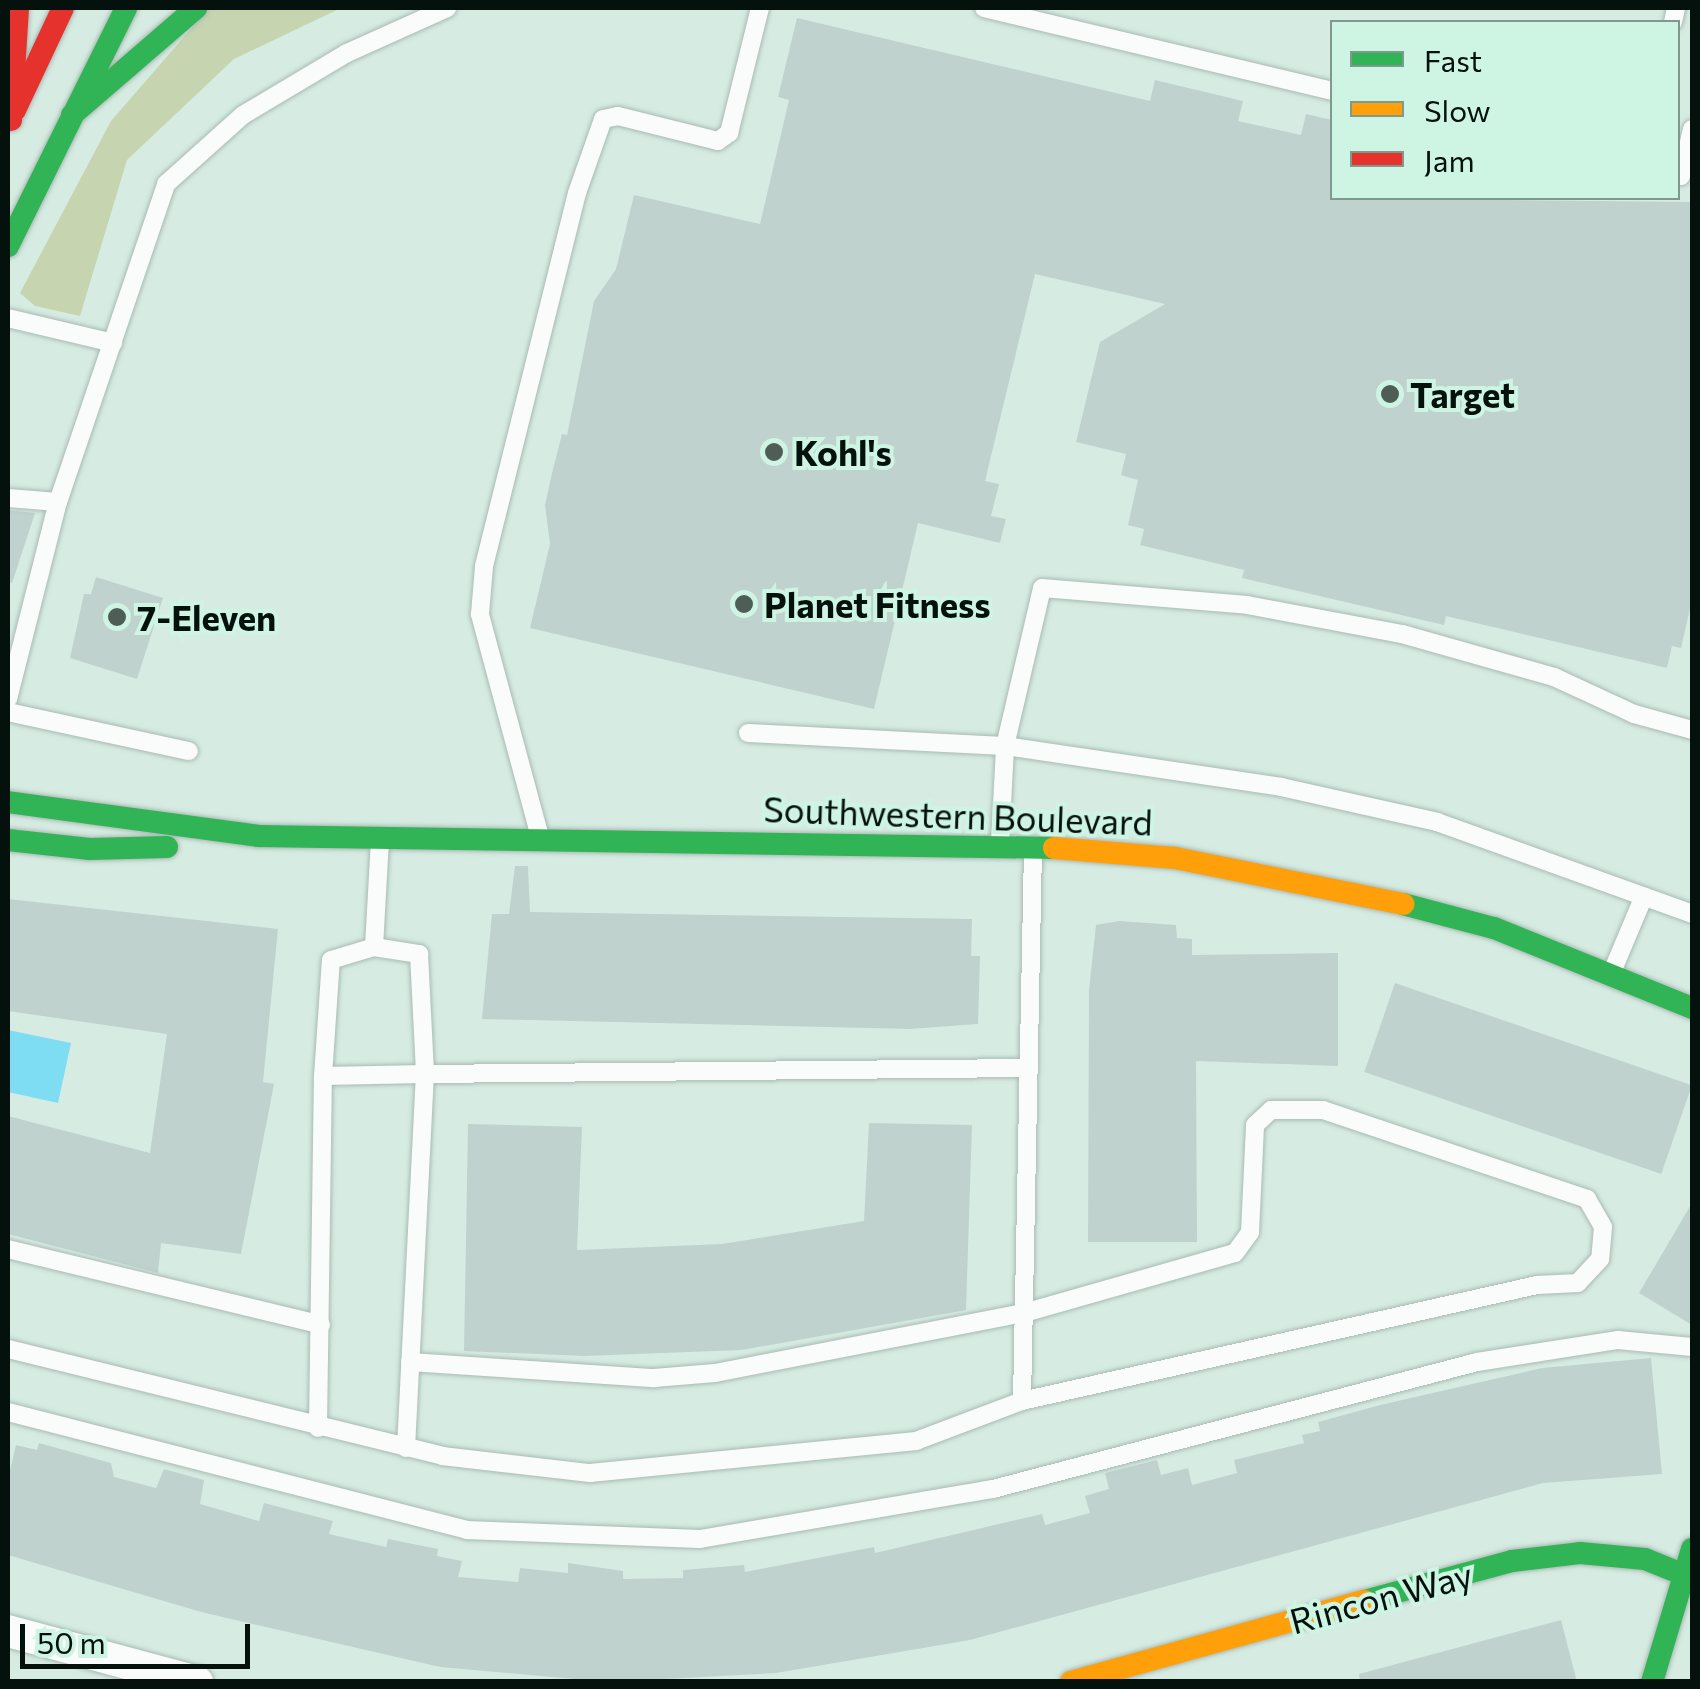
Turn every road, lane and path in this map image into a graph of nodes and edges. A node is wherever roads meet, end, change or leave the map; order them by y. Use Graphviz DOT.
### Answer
graph roads {
  1 [pos="18,8"];
  2 [pos="62,8"];
  3 [pos="126,8"];
  4 [pos="196,8"];
  5 [pos="447,8"];
  6 [pos="760,8"];
  7 [pos="984,8"];
  8 [pos="1330,92"];
  9 [pos="72,115"];
  10 [pos="9,123"];
  11 [pos="1692,129"];
  12 [pos="1684,176"];
  13 [pos="8,246"];
  14 [pos="8,318"];
  15 [pos="113,343"];
  16 [pos="8,498"];
  17 [pos="58,502"];
  18 [pos="8,698"];
  19 [pos="8,712"];
  20 [pos="1692,730"];
  21 [pos="748,732"];
  22 [pos="1005,746"];
  23 [pos="189,750"];
  24 [pos="8,802"];
  25 [pos="258,836"];
  26 [pos="380,838"];
  27 [pos="541,839"];
  28 [pos="8,840"];
  29 [pos="1000,846"];
  30 [pos="1034,846"];
  31 [pos="1644,896"];
  32 [pos="1692,914"];
  33 [pos="374,946"];
  34 [pos="1612,972"];
  35 [pos="1692,1008"];
  36 [pos="1029,1068"];
  37 [pos="425,1074"];
  38 [pos="323,1076"];
  39 [pos="8,1249"];
  40 [pos="1024,1314"];
  41 [pos="320,1324"];
  42 [pos="1692,1347"];
  43 [pos="8,1349"];
  44 [pos="410,1362"];
  45 [pos="1022,1400"];
  46 [pos="8,1412"];
  47 [pos="318,1428"];
  48 [pos="406,1448"];
  49 [pos="1692,1547"];
  50 [pos="1687,1576"];
  51 [pos="8,1630"];
  52 [pos="197,1682"];
  53 [pos="1071,1682"];
  54 [pos="1652,1682"];
  1 -- 10 [label="street"];
  2 -- 10 [label="street"];
  3 -- 9 [label="street"];
  4 -- 9 [label="street"];
  5 -- 15 [label="lane"];
  6 -- 27 [label="lane"];
  7 -- 8 [label="lane"];
  9 -- 13 [label="street"];
  11 -- 12 [label="lane"];
  14 -- 15 [label="lane"];
  15 -- 17 [label="lane"];
  16 -- 17 [label="lane"];
  17 -- 18 [label="lane"];
  19 -- 23 [label="lane"];
  20 -- 22 [label="lane"];
  21 -- 22 [label="lane"];
  22 -- 29 [label="lane"];
  22 -- 31 [label="lane"];
  24 -- 25 [label="street, Southwestern Boulevard"];
  25 -- 26 [label="street, Southwestern Boulevard"];
  25 -- 28 [label="street, Southwestern Boulevard"];
  26 -- 27 [label="street, Southwestern Boulevard"];
  26 -- 33 [label="lane"];
  27 -- 29 [label="street, Southwestern Boulevard"];
  29 -- 30 [label="street, Southwestern Boulevard"];
  30 -- 34 [label="street, Southwestern Boulevard"];
  30 -- 36 [label="lane"];
  31 -- 32 [label="lane"];
  31 -- 34 [label="lane"];
  33 -- 37 [label="lane"];
  33 -- 38 [label="lane"];
  34 -- 35 [label="street, Southwestern Boulevard"];
  36 -- 37 [label="lane"];
  36 -- 40 [label="lane"];
  37 -- 38 [label="lane"];
  37 -- 44 [label="lane"];
  38 -- 41 [label="lane"];
  39 -- 41 [label="lane"];
  40 -- 44 [label="lane"];
  40 -- 45 [label="lane"];
  40 -- 45 [label="lane"];
  41 -- 47 [label="lane"];
  42 -- 46 [label="lane"];
  43 -- 47 [label="lane"];
  44 -- 48 [label="lane"];
  45 -- 48 [label="lane"];
  47 -- 48 [label="lane"];
  49 -- 50 [label="street"];
  50 -- 53 [label="street, Rincon Way"];
  50 -- 54 [label="street"];
  51 -- 52 [label="street"];
}
